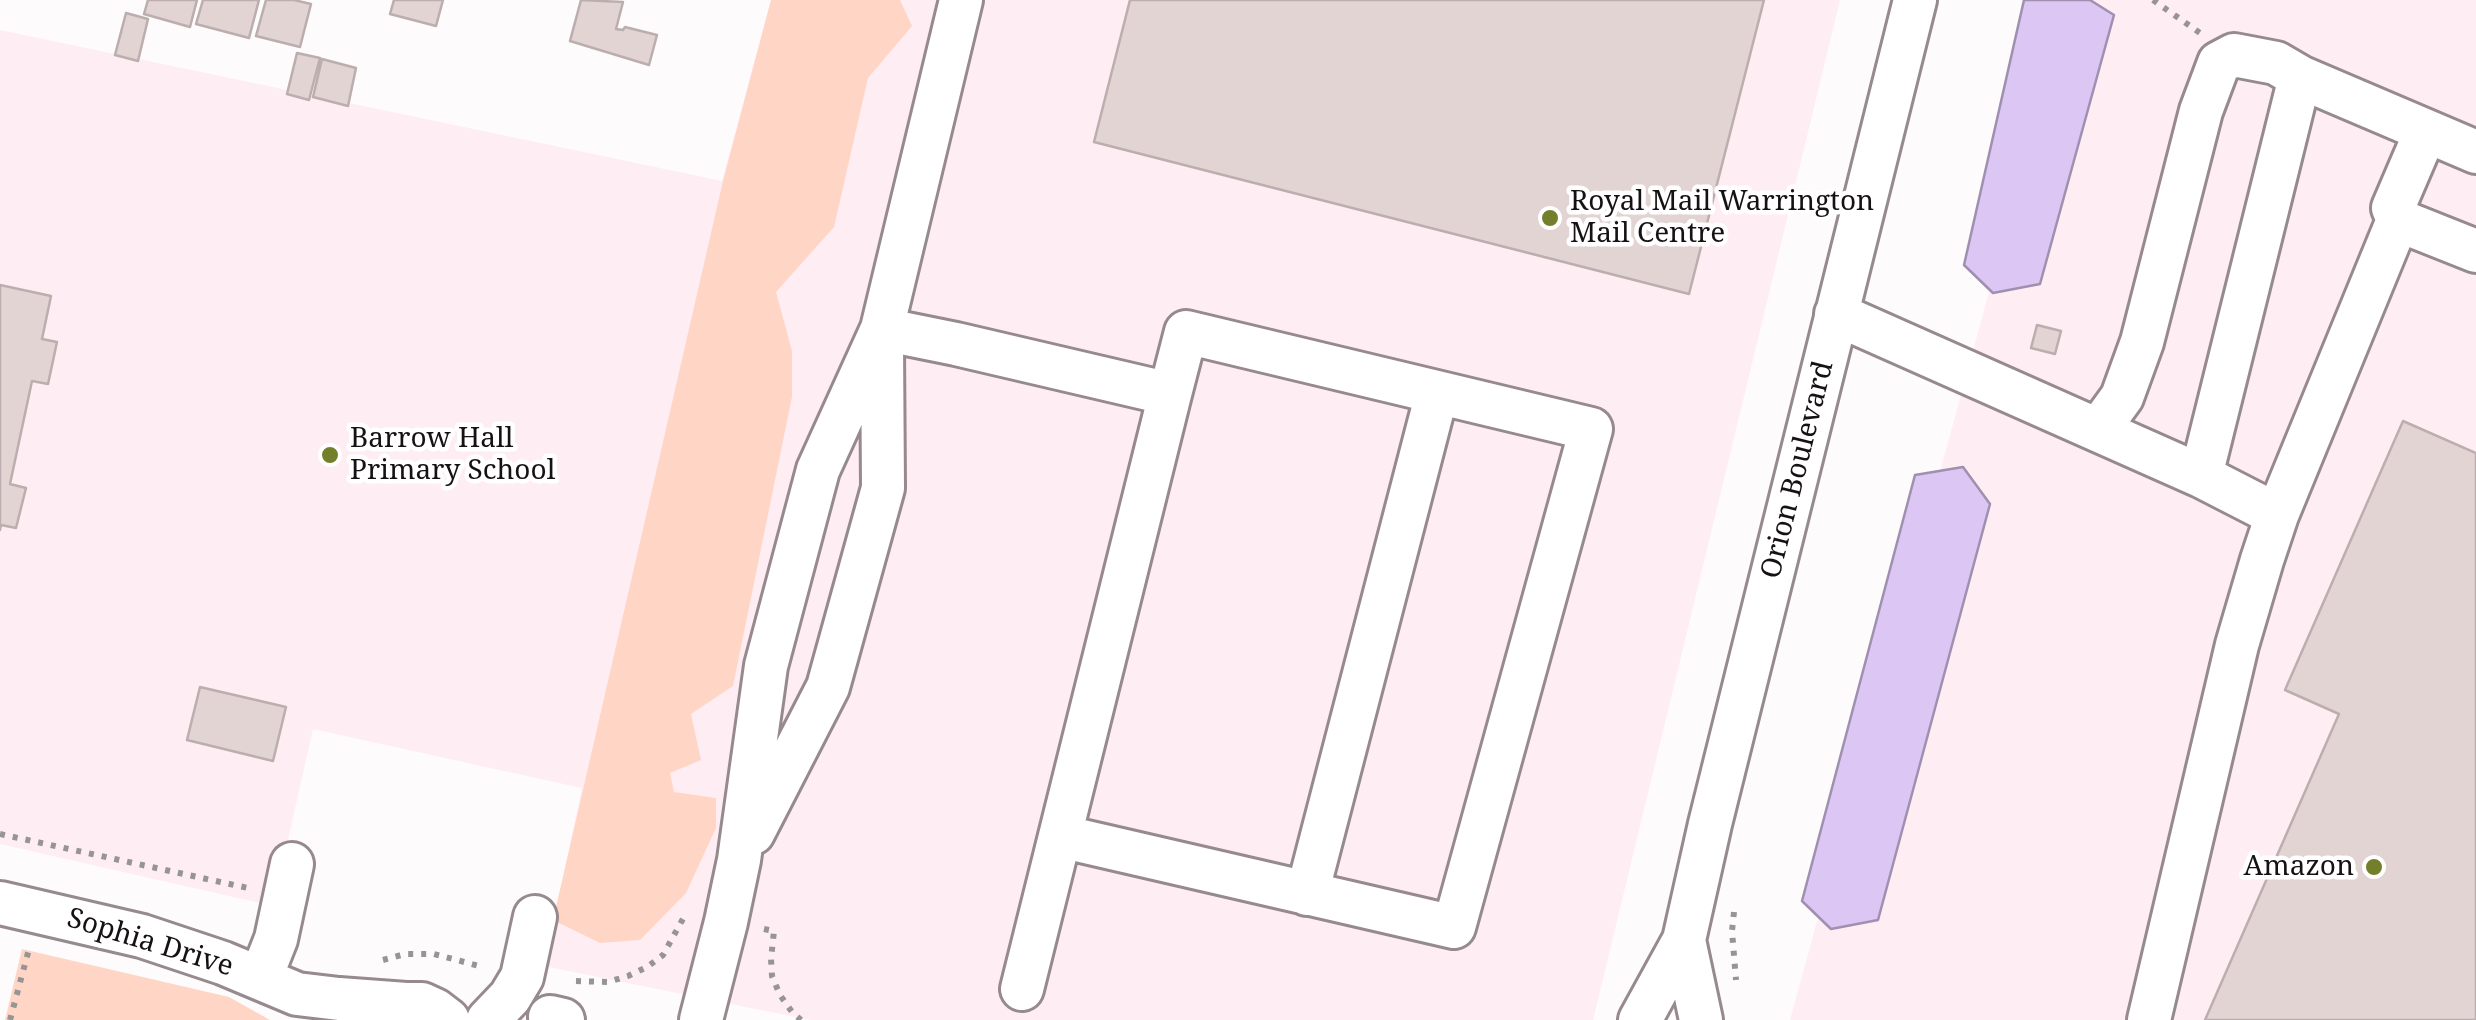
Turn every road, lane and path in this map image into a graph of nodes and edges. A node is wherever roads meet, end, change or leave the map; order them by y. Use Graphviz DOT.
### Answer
graph roads {
  1 [pos="961,0"];
  2 [pos="1916,0"];
  3 [pos="2153,0"];
  4 [pos="2234,56"];
  5 [pos="2300,77"];
  6 [pos="2426,131"];
  7 [pos="2476,152"];
  8 [pos="2398,220"];
  9 [pos="2476,251"];
  10 [pos="1836,314"];
  11 [pos="882,329"];
  12 [pos="1437,393"];
  13 [pos="1170,394"];
  14 [pos="2098,430"];
  15 [pos="2201,476"];
  16 [pos="2277,515"];
  17 [pos="0,834"];
  18 [pos="1060,836"];
  19 [pos="739,860"];
  20 [pos="292,864"];
  21 [pos="259,890"];
  22 [pos="1307,894"];
  23 [pos="0,903"];
  24 [pos="686,914"];
  25 [pos="535,917"];
  26 [pos="774,931"];
  27 [pos="1684,940"];
  28 [pos="28,951"];
  29 [pos="370,964"];
  30 [pos="487,968"];
  31 [pos="1022,988"];
  32 [pos="293,997"];
  33 [pos="558,1005"];
  34 [pos="392,1012"];
  35 [pos="10,1020"];
  36 [pos="448,1020"];
  37 [pos="488,1020"];
  38 [pos="701,1020"];
  39 [pos="801,1020"];
  40 [pos="1640,1020"];
  41 [pos="1701,1020"];
  42 [pos="2149,1020"];
  1 -- 11 [label="street"];
  2 -- 10 [label="street, Orion Boulevard"];
  3 -- 4 [label="path"];
  4 -- 5 [label="street"];
  4 -- 14 [label="street"];
  5 -- 6 [label="street"];
  5 -- 15 [label="street"];
  6 -- 7 [label="street"];
  6 -- 8 [label="street"];
  8 -- 9 [label="street"];
  8 -- 16 [label="street"];
  10 -- 14 [label="street"];
  10 -- 27 [label="street, Orion Boulevard"];
  11 -- 13 [label="street"];
  11 -- 19 [label="street"];
  11 -- 19 [label="street"];
  12 -- 13 [label="street"];
  12 -- 22 [label="street"];
  12 -- 22 [label="street"];
  13 -- 18 [label="street"];
  14 -- 15 [label="street"];
  15 -- 16 [label="street"];
  16 -- 42 [label="street"];
  17 -- 21 [label="path"];
  18 -- 22 [label="street"];
  18 -- 31 [label="street"];
  19 -- 38 [label="street"];
  20 -- 32 [label="street"];
  23 -- 32 [label="street, Sophia Drive"];
  24 -- 33 [label="path"];
  25 -- 37 [label="street"];
  26 -- 39 [label="path"];
  27 -- 40 [label="street, Orion Boulevard"];
  27 -- 41 [label="street, Orion Boulevard"];
  28 -- 35 [label="path"];
  29 -- 30 [label="path"];
  32 -- 34 [label="street, Sophia Drive"];
  34 -- 36 [label="street, Sophia Drive"];
}
